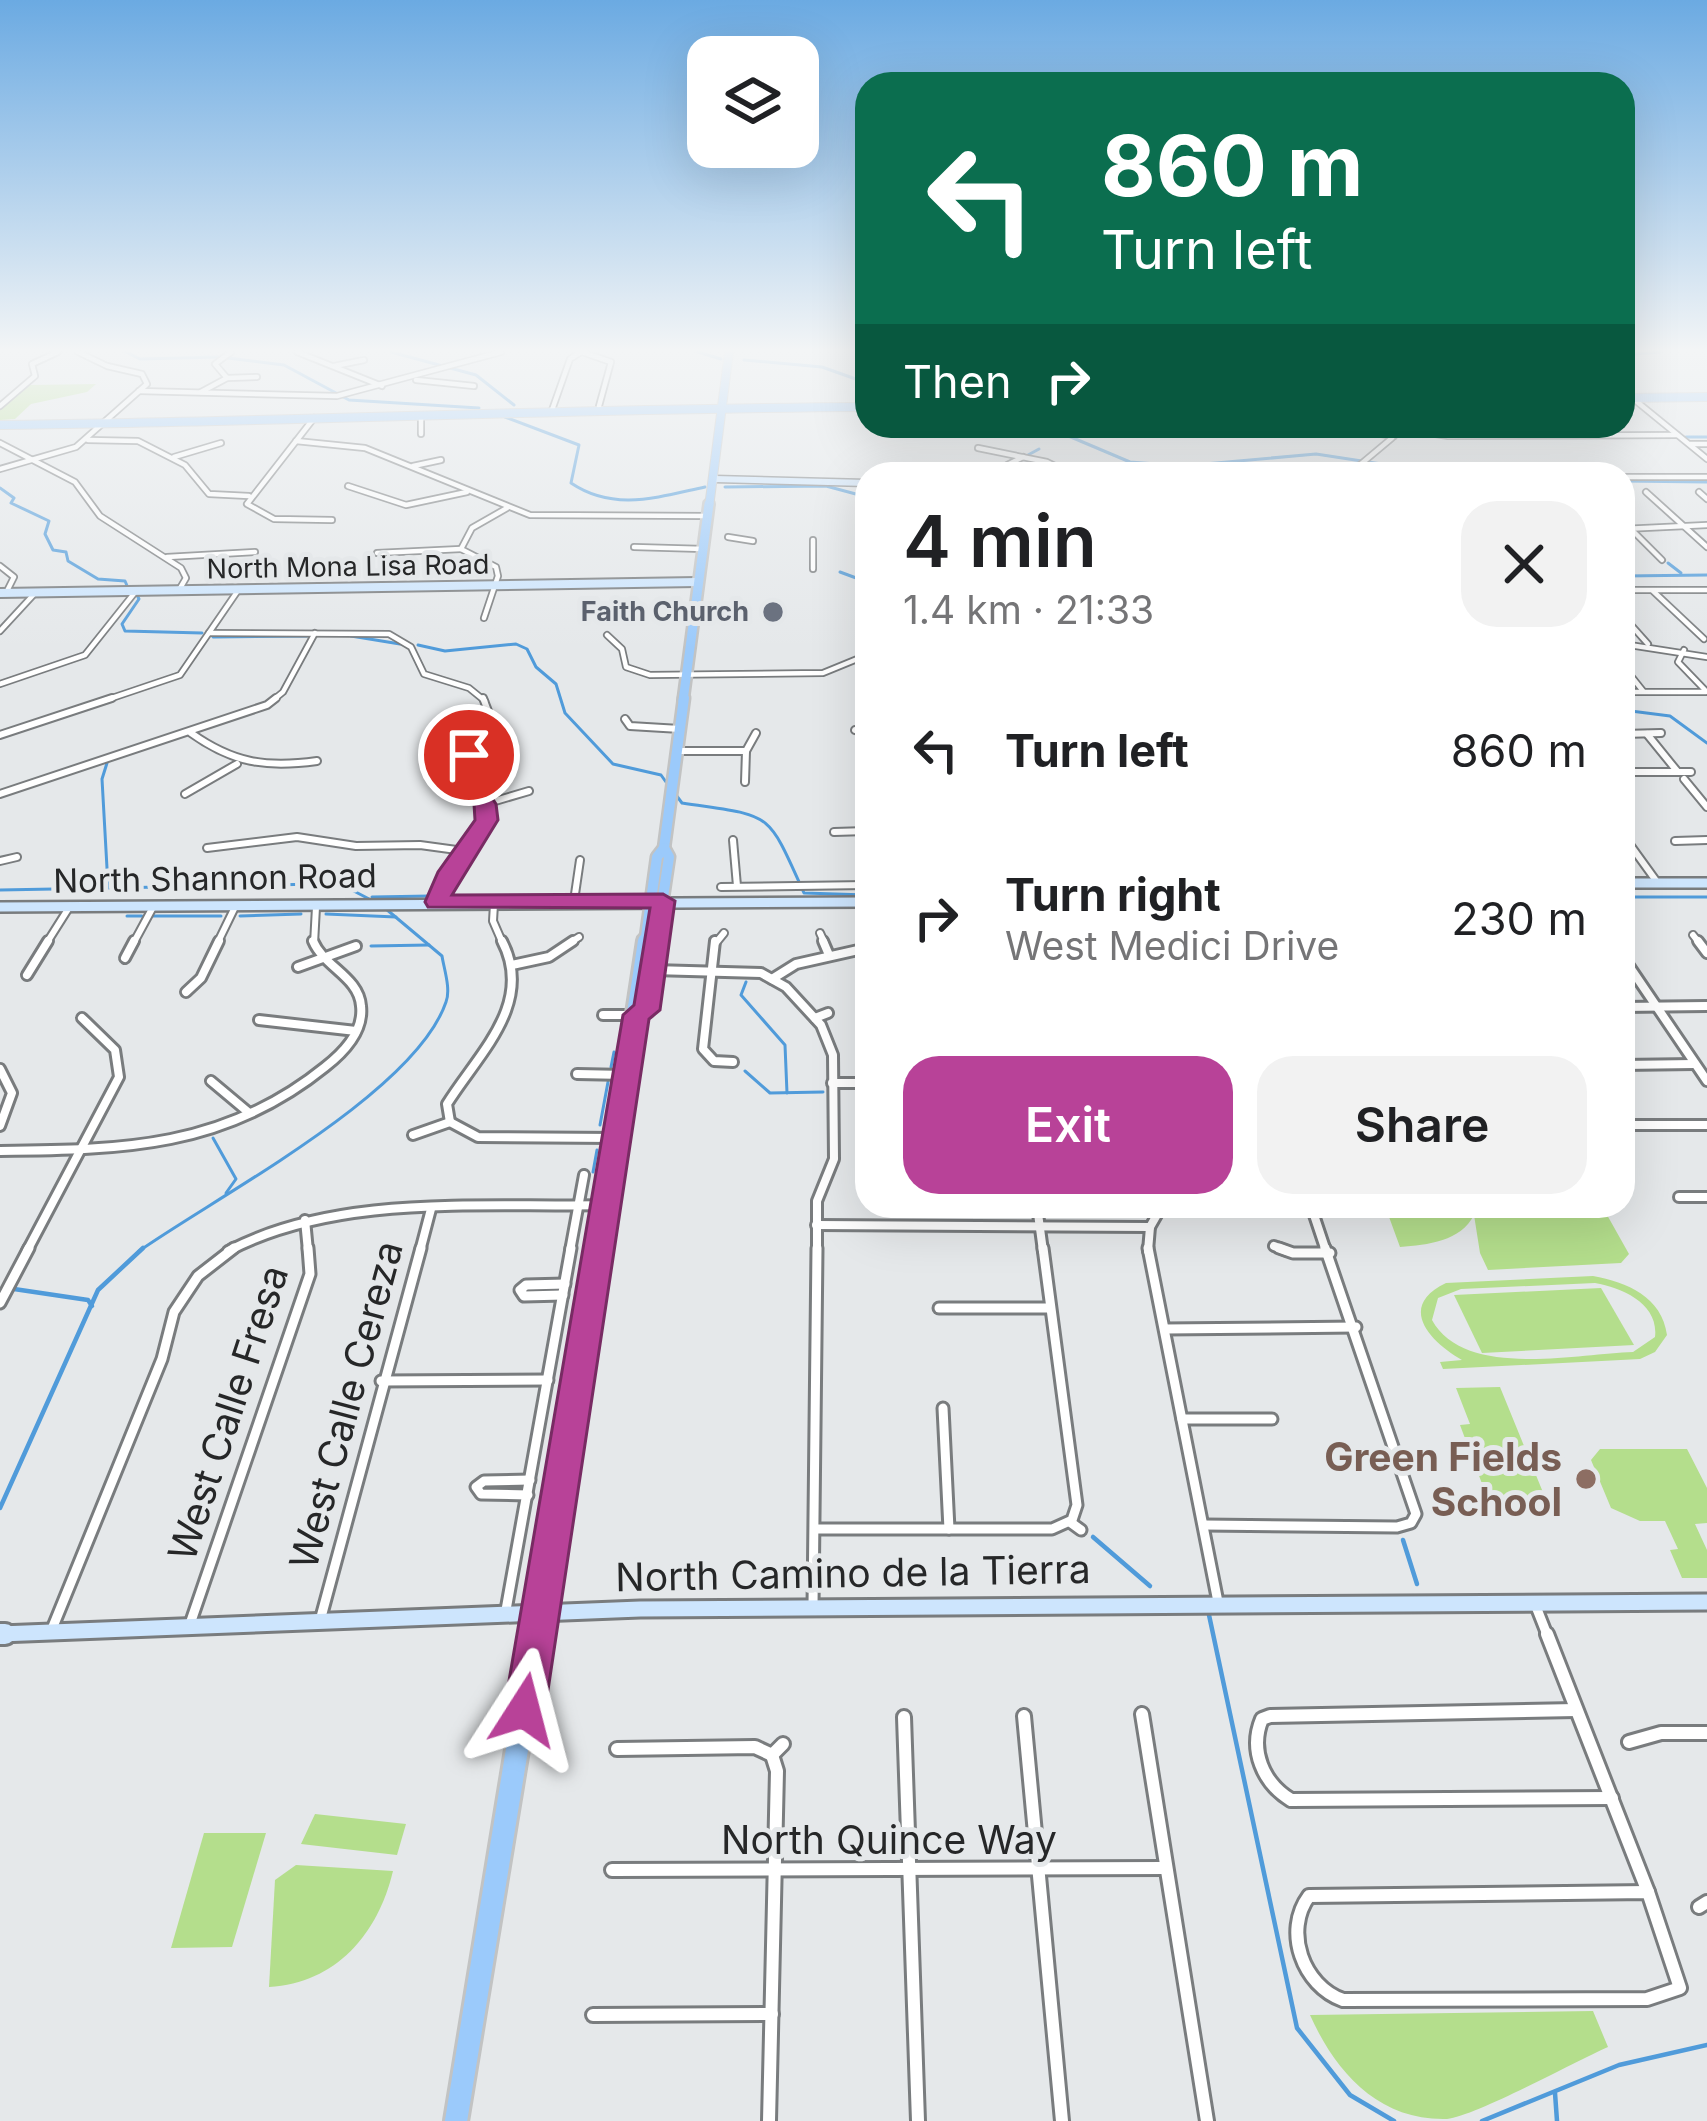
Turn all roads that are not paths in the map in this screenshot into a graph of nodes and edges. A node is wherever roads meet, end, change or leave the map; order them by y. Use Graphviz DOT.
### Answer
graph roads {
  1 [pos="18,451"];
  2 [pos="68,451"];
  3 [pos="160,451"];
  4 [pos="194,451"];
  5 [pos="287,451"];
  6 [pos="372,451"];
  7 [pos="718,451"];
  8 [pos="993,451"];
  9 [pos="173,457"];
  10 [pos="1023,457"];
  11 [pos="38,460"];
  12 [pos="442,460"];
  13 [pos="1013,462"];
  14 [pos="1045,462"];
  15 [pos="411,467"];
  16 [pos="0,470"];
  17 [pos="1635,477"];
  18 [pos="1707,477"];
  19 [pos="715,479"];
  20 [pos="855,483"];
  21 [pos="348,486"];
  22 [pos="468,492"];
  23 [pos="1646,492"];
  24 [pos="1700,492"];
  25 [pos="249,496"];
  26 [pos="1707,499"];
  27 [pos="506,508"];
  28 [pos="710,515"];
  29 [pos="332,520"];
  30 [pos="1684,525"];
  31 [pos="1707,525"];
  32 [pos="1635,526"];
  33 [pos="1635,534"];
  34 [pos="728,537"];
  35 [pos="813,540"];
  36 [pos="753,541"];
  37 [pos="634,547"];
  38 [pos="1707,547"];
  39 [pos="461,549"];
  40 [pos="705,552"];
  41 [pos="255,553"];
  42 [pos="376,553"];
  43 [pos="165,558"];
  44 [pos="1662,560"];
  45 [pos="0,566"];
  46 [pos="813,569"];
  47 [pos="697,582"];
  48 [pos="494,586"];
  49 [pos="179,590"];
  50 [pos="238,590"];
  51 [pos="1635,590"];
  52 [pos="1652,590"];
  53 [pos="136,591"];
  54 [pos="1705,591"];
  55 [pos="3,592"];
  56 [pos="36,592"];
  57 [pos="484,618"];
  58 [pos="1635,629"];
  59 [pos="0,631"];
  60 [pos="316,632"];
  61 [pos="209,633"];
  62 [pos="607,635"];
  63 [pos="1705,639"];
  64 [pos="1635,644"];
  65 [pos="1649,645"];
  66 [pos="1684,650"];
  67 [pos="691,651"];
  68 [pos="1707,657"];
  69 [pos="855,661"];
  70 [pos="688,675"];
  71 [pos="1635,681"];
  72 [pos="0,684"];
  73 [pos="1635,692"];
  74 [pos="1644,692"];
  75 [pos="1706,692"];
  76 [pos="625,719"];
  77 [pos="680,729"];
  78 [pos="190,732"];
  79 [pos="756,733"];
  80 [pos="1635,734"];
  81 [pos="1647,734"];
  82 [pos="1661,734"];
  83 [pos="0,735"];
  84 [pos="677,751"];
  85 [pos="746,751"];
  86 [pos="317,761"];
  87 [pos="237,764"];
  88 [pos="1691,772"];
  89 [pos="1635,773"];
  90 [pos="1681,776"];
  91 [pos="745,782"];
  92 [pos="529,790"];
  93 [pos="0,794"];
  94 [pos="185,794"];
  95 [pos="485,804"];
  96 [pos="1707,807"];
  97 [pos="855,831"];
  98 [pos="834,832"];
  99 [pos="733,840"];
  100 [pos="1707,840"];
  101 [pos="1675,841"];
  102 [pos="207,848"];
  103 [pos="464,851"];
  104 [pos="1635,851"];
  105 [pos="17,857"];
  106 [pos="580,860"];
  107 [pos="0,861"];
  108 [pos="1635,883"];
  109 [pos="1658,883"];
  110 [pos="1707,883"];
  111 [pos="855,885"];
  112 [pos="737,886"];
  113 [pos="721,887"];
  114 [pos="494,901"];
  115 [pos="574,901"];
  116 [pos="658,901"];
  117 [pos="437,902"];
  118 [pos="855,902"];
  119 [pos="70,906"];
  120 [pos="0,907"];
  121 [pos="153,907"];
  122 [pos="236,907"];
  123 [pos="316,907"];
  124 [pos="724,933"];
  125 [pos="820,934"];
  126 [pos="1693,934"];
  127 [pos="579,937"];
  128 [pos="356,946"];
  129 [pos="855,950"];
  130 [pos="1707,953"];
  131 [pos="830,955"];
  132 [pos="124,958"];
  133 [pos="320,959"];
  134 [pos="512,965"];
  135 [pos="298,967"];
  136 [pos="710,969"];
  137 [pos="653,970"];
  138 [pos="1635,974"];
  139 [pos="27,975"];
  140 [pos="772,979"];
  141 [pos="373,989"];
  142 [pos="186,992"];
  143 [pos="358,993"];
  144 [pos="1657,1006"];
  145 [pos="1707,1006"];
  146 [pos="1635,1007"];
  147 [pos="828,1013"];
  148 [pos="604,1015"];
  149 [pos="636,1015"];
  150 [pos="82,1018"];
  151 [pos="815,1018"];
  152 [pos="259,1020"];
  153 [pos="356,1031"];
  154 [pos="733,1062"];
  155 [pos="1695,1064"];
  156 [pos="1635,1065"];
  157 [pos="0,1069"];
  158 [pos="577,1074"];
  159 [pos="627,1075"];
  160 [pos="211,1081"];
  161 [pos="1707,1082"];
  162 [pos="832,1083"];
  163 [pos="855,1083"];
  164 [pos="248,1112"];
  165 [pos="450,1122"];
  166 [pos="1635,1125"];
  167 [pos="1707,1125"];
  168 [pos="0,1126"];
  169 [pos="413,1135"];
  170 [pos="616,1138"];
  171 [pos="83,1150"];
  172 [pos="0,1151"];
  173 [pos="584,1175"];
  174 [pos="1679,1197"];
  175 [pos="1707,1197"];
  176 [pos="579,1205"];
  177 [pos="606,1205"];
  178 [pos="430,1210"];
  179 [pos="1039,1218"];
  180 [pos="1155,1218"];
  181 [pos="1316,1218"];
  182 [pos="304,1220"];
  183 [pos="1040,1224"];
  184 [pos="817,1225"];
  185 [pos="1150,1227"];
  186 [pos="1274,1246"];
  187 [pos="1330,1252"];
  188 [pos="0,1278"];
  189 [pos="14,1278"];
  190 [pos="0,1303"];
  191 [pos="939,1308"];
  192 [pos="1050,1308"];
  193 [pos="1356,1328"];
  194 [pos="1165,1329"];
  195 [pos="548,1380"];
  196 [pos="381,1381"];
  197 [pos="943,1408"];
  198 [pos="1182,1419"];
  199 [pos="1272,1419"];
  200 [pos="530,1480"];
  201 [pos="527,1495"];
  202 [pos="1204,1525"];
  203 [pos="815,1529"];
  204 [pos="949,1529"];
  205 [pos="1218,1602"];
  206 [pos="1535,1603"];
  207 [pos="1707,1603"];
  208 [pos="813,1606"];
  209 [pos="506,1610"];
  210 [pos="541,1610"];
  211 [pos="320,1617"];
  212 [pos="190,1624"];
  213 [pos="52,1630"];
  214 [pos="0,1634"];
  215 [pos="1576,1711"];
  216 [pos="1142,1714"];
  217 [pos="1024,1716"];
  218 [pos="904,1717"];
  219 [pos="1707,1732"];
  220 [pos="1629,1742"];
  221 [pos="617,1749"];
  222 [pos="1612,1798"];
  223 [pos="1166,1868"];
  224 [pos="1036,1869"];
  225 [pos="612,1870"];
  226 [pos="908,1870"];
  227 [pos="775,1872"];
  228 [pos="1648,1892"];
  229 [pos="772,2014"];
  230 [pos="593,2015"];
  231 [pos="456,2121"];
  232 [pos="769,2121"];
  233 [pos="918,2121"];
  234 [pos="1062,2121"];
  235 [pos="1208,2121"];
  1 -- 11 [label="street"];
  2 -- 11 [label="street"];
  3 -- 9 [label="street"];
  4 -- 9 [label="street"];
  5 -- 25 [label="street"];
  6 -- 15 [label="street"];
  7 -- 19 [label="main road"];
  8 -- 10 [label="street"];
  9 -- 25 [label="street"];
  10 -- 13 [label="street"];
  10 -- 14 [label="street"];
  11 -- 16 [label="street"];
  11 -- 43 [label="street"];
  12 -- 15 [label="street"];
  15 -- 22 [label="street"];
  17 -- 18 [label="street"];
  19 -- 20 [label="street"];
  19 -- 28 [label="main road"];
  21 -- 22 [label="street"];
  22 -- 27 [label="street"];
  23 -- 30 [label="street"];
  24 -- 26 [label="street"];
  25 -- 29 [label="street"];
  27 -- 28 [label="street"];
  27 -- 39 [label="street"];
  28 -- 40 [label="main road"];
  30 -- 31 [label="street"];
  30 -- 32 [label="street"];
  30 -- 38 [label="street"];
  33 -- 44 [label="street"];
  34 -- 36 [label="street"];
  35 -- 46 [label="street"];
  37 -- 40 [label="street"];
  39 -- 42 [label="street"];
  39 -- 48 [label="street"];
  40 -- 47 [label="main road"];
  40 -- 67 [label="main road"];
  41 -- 43 [label="street"];
  43 -- 49 [label="street"];
  45 -- 55 [label="street"];
  47 -- 48 [label="street, North Mona Lisa Road"];
  47 -- 67 [label="main road"];
  48 -- 50 [label="street, North Mona Lisa Road"];
  48 -- 57 [label="street"];
  49 -- 50 [label="street, North Mona Lisa Road"];
  49 -- 53 [label="street, North Mona Lisa Road"];
  50 -- 61 [label="street"];
  51 -- 52 [label="street"];
  52 -- 54 [label="street"];
  52 -- 63 [label="street"];
  53 -- 56 [label="street, North Mona Lisa Road"];
  53 -- 72 [label="street"];
  55 -- 56 [label="street, North Mona Lisa Road"];
  56 -- 59 [label="street"];
  58 -- 65 [label="street"];
  60 -- 61 [label="street"];
  60 -- 78 [label="street"];
  60 -- 95 [label="street"];
  61 -- 83 [label="street"];
  62 -- 70 [label="street"];
  63 -- 66 [label="street"];
  64 -- 65 [label="street"];
  65 -- 66 [label="street"];
  66 -- 68 [label="street"];
  66 -- 75 [label="street"];
  67 -- 70 [label="main road"];
  69 -- 70 [label="street"];
  70 -- 77 [label="main road"];
  71 -- 74 [label="street"];
  73 -- 74 [label="street"];
  74 -- 75 [label="street"];
  76 -- 77 [label="street"];
  77 -- 84 [label="main road"];
  78 -- 87 [label="street"];
  78 -- 93 [label="street"];
  79 -- 85 [label="street"];
  80 -- 81 [label="street"];
  81 -- 82 [label="street"];
  81 -- 90 [label="street"];
  84 -- 85 [label="street"];
  84 -- 116 [label="main road"];
  85 -- 91 [label="street"];
  86 -- 87 [label="street"];
  87 -- 94 [label="street"];
  88 -- 90 [label="street"];
  89 -- 90 [label="street"];
  90 -- 96 [label="street"];
  92 -- 95 [label="street"];
  95 -- 103 [label="street"];
  97 -- 98 [label="street"];
  99 -- 112 [label="street"];
  100 -- 101 [label="street"];
  102 -- 103 [label="street"];
  103 -- 117 [label="street"];
  104 -- 109 [label="street"];
  105 -- 107 [label="street"];
  106 -- 115 [label="street"];
  108 -- 109 [label="street"];
  109 -- 110 [label="street"];
  111 -- 112 [label="street"];
  112 -- 113 [label="street"];
  114 -- 115 [label="street, North Shannon Road"];
  114 -- 117 [label="street, North Shannon Road"];
  114 -- 134 [label="street"];
  115 -- 116 [label="street, North Shannon Road"];
  116 -- 118 [label="street, North Shannon Road"];
  116 -- 137 [label="main road"];
  116 -- 149 [label="main road"];
  117 -- 123 [label="street, North Shannon Road"];
  119 -- 120 [label="street, North Shannon Road"];
  119 -- 121 [label="street, North Shannon Road"];
  119 -- 139 [label="street"];
  121 -- 122 [label="street, North Shannon Road"];
  121 -- 132 [label="street"];
  122 -- 123 [label="street, North Shannon Road"];
  122 -- 142 [label="street"];
  123 -- 133 [label="street"];
  124 -- 136 [label="street"];
  125 -- 131 [label="street"];
  126 -- 130 [label="street"];
  127 -- 134 [label="street"];
  128 -- 133 [label="street"];
  129 -- 131 [label="street"];
  131 -- 140 [label="street"];
  133 -- 135 [label="street"];
  133 -- 143 [label="street"];
  134 -- 165 [label="street"];
  136 -- 137 [label="street"];
  136 -- 140 [label="street"];
  136 -- 154 [label="street"];
  137 -- 149 [label="main road"];
  138 -- 144 [label="street"];
  140 -- 151 [label="street"];
  141 -- 143 [label="street"];
  143 -- 153 [label="street"];
  144 -- 145 [label="street"];
  144 -- 146 [label="street"];
  144 -- 155 [label="street"];
  147 -- 151 [label="street"];
  148 -- 149 [label="street"];
  149 -- 159 [label="main road"];
  150 -- 171 [label="street"];
  151 -- 162 [label="street"];
  152 -- 153 [label="street"];
  153 -- 164 [label="street"];
  155 -- 156 [label="street"];
  155 -- 161 [label="street"];
  157 -- 168 [label="street"];
  158 -- 159 [label="street"];
  159 -- 170 [label="main road"];
  160 -- 164 [label="street"];
  162 -- 163 [label="street"];
  162 -- 184 [label="street"];
  164 -- 171 [label="street"];
  165 -- 169 [label="street"];
  165 -- 170 [label="street"];
  166 -- 167 [label="street"];
  170 -- 177 [label="main road"];
  171 -- 172 [label="street"];
  171 -- 189 [label="street"];
  173 -- 176 [label="street"];
  174 -- 175 [label="street"];
  176 -- 177 [label="street"];
  176 -- 178 [label="street"];
  176 -- 195 [label="street"];
  177 -- 210 [label="main road"];
  178 -- 182 [label="street"];
  178 -- 196 [label="street, West Calle Cereza"];
  179 -- 183 [label="street"];
  180 -- 185 [label="street"];
  181 -- 187 [label="street"];
  182 -- 212 [label="street, West Calle Fresa"];
  182 -- 213 [label="street"];
  183 -- 184 [label="street"];
  183 -- 185 [label="street"];
  183 -- 192 [label="street"];
  184 -- 203 [label="street"];
  185 -- 194 [label="street"];
  186 -- 187 [label="street"];
  187 -- 193 [label="street"];
  188 -- 189 [label="street"];
  189 -- 190 [label="street"];
  191 -- 192 [label="street"];
  192 -- 204 [label="street"];
  193 -- 194 [label="street"];
  193 -- 202 [label="street"];
  194 -- 198 [label="street"];
  195 -- 196 [label="street"];
  195 -- 200 [label="street"];
  196 -- 211 [label="street, West Calle Cereza"];
  197 -- 204 [label="street"];
  198 -- 199 [label="street"];
  198 -- 202 [label="street"];
  200 -- 201 [label="street"];
  200 -- 201 [label="street"];
  201 -- 209 [label="street"];
  202 -- 205 [label="street"];
  203 -- 204 [label="street"];
  203 -- 208 [label="street"];
  205 -- 206 [label="street, North Camino de la Tierra"];
  205 -- 208 [label="street, North Camino de la Tierra"];
  206 -- 207 [label="street, North Camino de la Tierra"];
  206 -- 215 [label="street"];
  208 -- 210 [label="street, North Camino de la Tierra"];
  209 -- 210 [label="street, North Camino de la Tierra"];
  209 -- 211 [label="street, North Camino de la Tierra"];
  210 -- 231 [label="main road"];
  211 -- 212 [label="street, North Camino de la Tierra"];
  212 -- 213 [label="street, North Camino de la Tierra"];
  213 -- 214 [label="street, North Camino de la Tierra"];
  215 -- 222 [label="street"];
  215 -- 222 [label="street"];
  216 -- 223 [label="street"];
  217 -- 224 [label="street"];
  218 -- 226 [label="street"];
  219 -- 220 [label="street"];
  221 -- 227 [label="street"];
  222 -- 228 [label="street"];
  223 -- 224 [label="street, North Quince Way"];
  223 -- 235 [label="street"];
  224 -- 226 [label="street, North Quince Way"];
  224 -- 234 [label="street"];
  225 -- 227 [label="street, North Quince Way"];
  226 -- 227 [label="street, North Quince Way"];
  226 -- 233 [label="street"];
  227 -- 229 [label="street"];
  228 -- 228 [label="street"];
  229 -- 230 [label="street"];
  229 -- 232 [label="street"];
}
